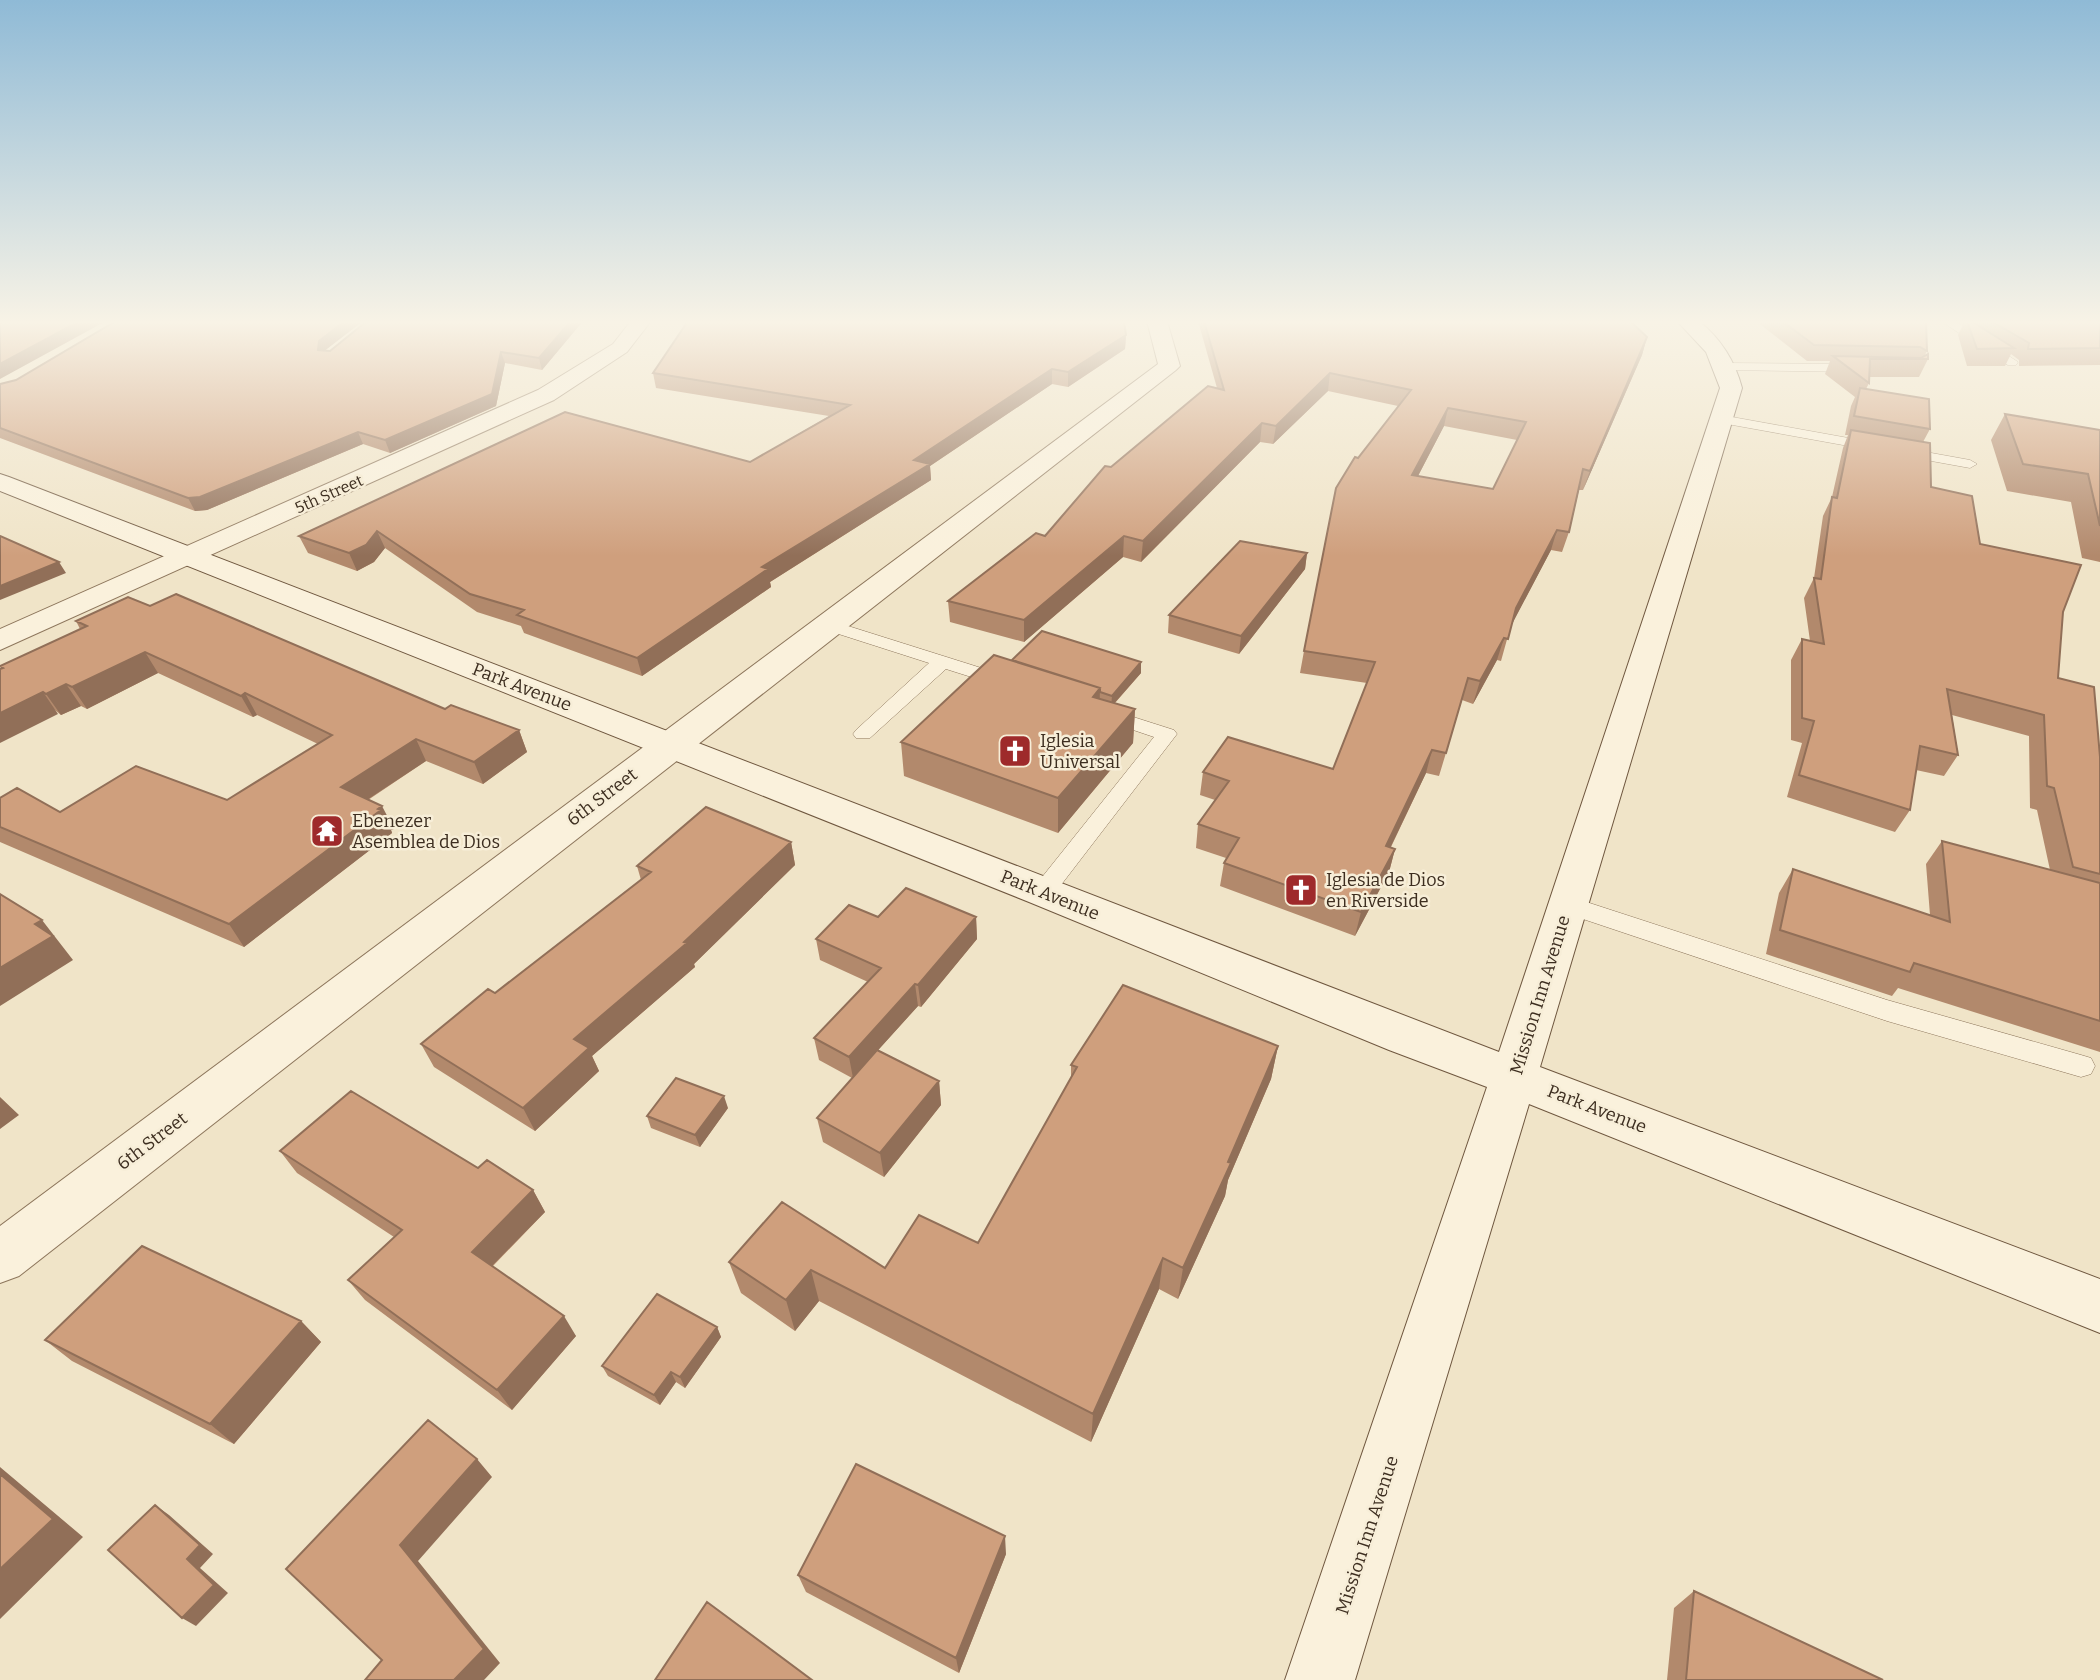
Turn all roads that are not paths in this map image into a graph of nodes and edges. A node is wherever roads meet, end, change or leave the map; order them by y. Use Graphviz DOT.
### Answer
graph roads {
  1 [pos="536,399"];
  2 [pos="1125,399"];
  3 [pos="1727,399"];
  4 [pos="1721,419"];
  5 [pos="1970,464"];
  6 [pos="0,482"];
  7 [pos="189,557"];
  8 [pos="829,625"];
  9 [pos="0,641"];
  10 [pos="943,661"];
  11 [pos="1022,687"];
  12 [pos="1088,708"];
  13 [pos="863,734"];
  14 [pos="670,745"];
  15 [pos="1043,892"];
  16 [pos="1568,905"];
  17 [pos="2081,1066"];
  18 [pos="1514,1077"];
  19 [pos="0,1258"];
  20 [pos="2100,1306"];
  21 [pos="1320,1680"];
  1 -- 7 [label="street, 5th Street"];
  2 -- 8 [label="street, 6th Street"];
  3 -- 4 [label="street, Mission Inn Avenue"];
  4 -- 5 [label="lane"];
  4 -- 16 [label="street, Mission Inn Avenue"];
  6 -- 7 [label="street, Park Avenue"];
  7 -- 9 [label="street, 5th Street"];
  7 -- 14 [label="street, Park Avenue"];
  8 -- 10 [label="lane"];
  8 -- 14 [label="street, 6th Street"];
  10 -- 11 [label="lane"];
  10 -- 13 [label="lane"];
  12 -- 15 [label="lane"];
  14 -- 15 [label="street, Park Avenue"];
  14 -- 19 [label="street, 6th Street"];
  15 -- 18 [label="street, Park Avenue"];
  16 -- 17 [label="lane"];
  16 -- 18 [label="street, Mission Inn Avenue"];
  18 -- 20 [label="street, Park Avenue"];
  18 -- 21 [label="street, Mission Inn Avenue"];
}
